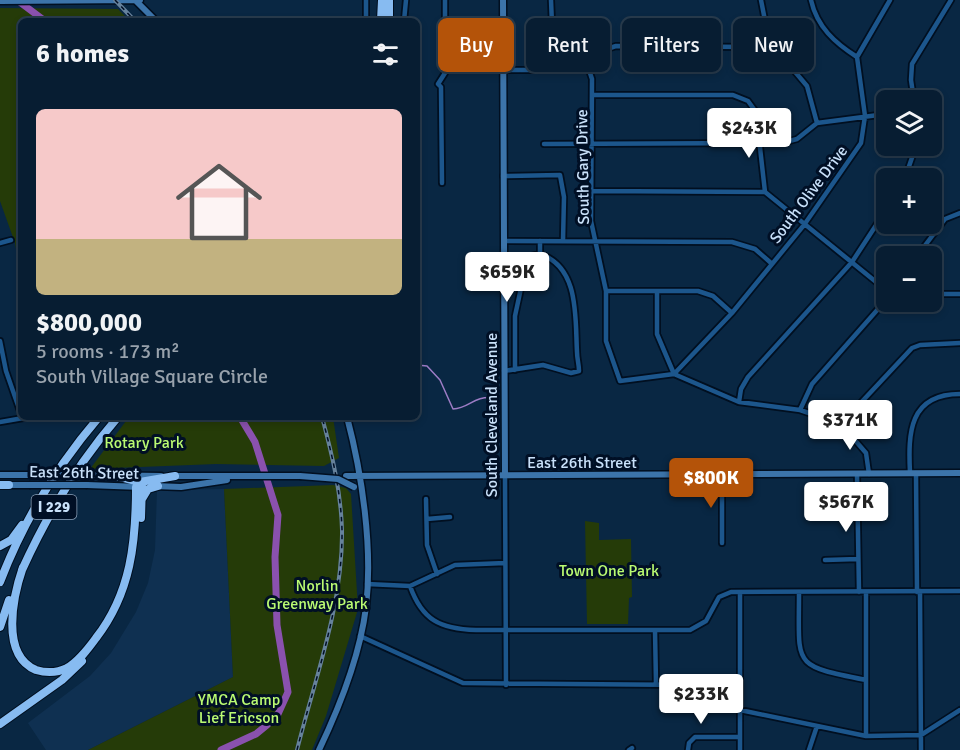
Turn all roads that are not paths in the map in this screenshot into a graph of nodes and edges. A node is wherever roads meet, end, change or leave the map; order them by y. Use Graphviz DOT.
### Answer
graph roads {
  1 [pos="135,0"];
  2 [pos="140,0"];
  3 [pos="366,0"];
  4 [pos="382,0"];
  5 [pos="389,0"];
  6 [pos="406,0"];
  7 [pos="445,0"];
  8 [pos="503,0"];
  9 [pos="551,0"];
  10 [pos="761,0"];
  11 [pos="811,0"];
  12 [pos="890,0"];
  13 [pos="951,0"];
  14 [pos="58,1"];
  15 [pos="0,2"];
  16 [pos="153,18"];
  17 [pos="366,18"];
  18 [pos="381,18"];
  19 [pos="389,18"];
  20 [pos="404,18"];
  21 [pos="503,18"];
  22 [pos="552,18"];
  23 [pos="765,18"];
  24 [pos="733,47"];
  25 [pos="610,48"];
  26 [pos="857,57"];
  27 [pos="503,72"];
  28 [pos="590,72"];
  29 [pos="797,72"];
  30 [pos="912,90"];
  31 [pos="593,94"];
  32 [pos="876,115"];
  33 [pos="865,116"];
  34 [pos="817,123"];
  35 [pos="592,143"];
  36 [pos="759,143"];
  37 [pos="544,144"];
  38 [pos="503,176"];
  39 [pos="442,183"];
  40 [pos="592,191"];
  41 [pos="765,192"];
  42 [pos="960,213"];
  43 [pos="804,225"];
  44 [pos="876,225"];
  45 [pos="11,240"];
  46 [pos="504,241"];
  47 [pos="540,241"];
  48 [pos="563,241"];
  49 [pos="596,241"];
  50 [pos="0,243"];
  51 [pos="925,246"];
  52 [pos="540,254"];
  53 [pos="852,262"];
  54 [pos="771,263"];
  55 [pos="876,282"];
  56 [pos="606,291"];
  57 [pos="657,291"];
  58 [pos="942,294"];
  59 [pos="960,294"];
  60 [pos="876,311"];
  61 [pos="732,313"];
  62 [pos="0,341"];
  63 [pos="960,343"];
  64 [pos="515,370"];
  65 [pos="3,371"];
  66 [pos="504,371"];
  67 [pos="674,374"];
  68 [pos="960,394"];
  69 [pos="739,402"];
  70 [pos="18,407"];
  71 [pos="800,410"];
  72 [pos="18,418"];
  73 [pos="97,420"];
  74 [pos="116,420"];
  75 [pos="348,420"];
  76 [pos="0,422"];
  77 [pos="842,424"];
  78 [pos="913,473"];
  79 [pos="960,473"];
  80 [pos="722,474"];
  81 [pos="857,474"];
  82 [pos="868,474"];
  83 [pos="0,475"];
  84 [pos="361,475"];
  85 [pos="116,476"];
  86 [pos="175,476"];
  87 [pos="300,476"];
  88 [pos="505,476"];
  89 [pos="240,477"];
  90 [pos="0,485"];
  91 [pos="9,485"];
  92 [pos="139,485"];
  93 [pos="158,486"];
  94 [pos="363,495"];
  95 [pos="42,497"];
  96 [pos="426,499"];
  97 [pos="142,503"];
  98 [pos="450,517"];
  99 [pos="427,519"];
  100 [pos="722,543"];
  101 [pos="0,546"];
  102 [pos="825,560"];
  103 [pos="858,560"];
  104 [pos="505,563"];
  105 [pos="23,567"];
  106 [pos="437,574"];
  107 [pos="0,582"];
  108 [pos="367,585"];
  109 [pos="410,586"];
  110 [pos="960,591"];
  111 [pos="740,592"];
  112 [pos="800,592"];
  113 [pos="859,592"];
  114 [pos="866,592"];
  115 [pos="918,592"];
  116 [pos="0,627"];
  117 [pos="505,630"];
  118 [pos="655,630"];
  119 [pos="360,636"];
  120 [pos="866,680"];
  121 [pos="656,684"];
  122 [pos="506,685"];
  123 [pos="740,710"];
  124 [pos="960,710"];
  125 [pos="0,724"];
  126 [pos="817,726"];
  127 [pos="921,735"];
  128 [pos="867,736"];
  129 [pos="740,737"];
  130 [pos="319,750"];
  131 [pos="688,750"];
  132 [pos="740,750"];
  133 [pos="809,750"];
  134 [pos="921,750"];
  1 -- 2 [label="main road"];
  1 -- 14 [label="main road"];
  1 -- 16 [label="main road"];
  3 -- 17 [label="street"];
  4 -- 18 [label="highway"];
  5 -- 19 [label="highway"];
  6 -- 20 [label="street"];
  7 -- 39 [label="street"];
  8 -- 21 [label="main road, South Cleveland Avenue"];
  9 -- 22 [label="street"];
  10 -- 23 [label="street"];
  11 -- 26 [label="street"];
  12 -- 26 [label="street"];
  13 -- 30 [label="street"];
  14 -- 15 [label="main road"];
  24 -- 25 [label="street"];
  26 -- 33 [label="street, South Olive Drive"];
  27 -- 38 [label="main road, South Cleveland Avenue"];
  28 -- 31 [label="street, South Gary Drive"];
  29 -- 34 [label="street"];
  31 -- 35 [label="street, South Gary Drive"];
  31 -- 36 [label="street"];
  32 -- 33 [label="street"];
  33 -- 34 [label="street"];
  33 -- 43 [label="street, South Olive Drive"];
  34 -- 36 [label="street"];
  35 -- 36 [label="street"];
  35 -- 37 [label="street"];
  35 -- 40 [label="street, South Gary Drive"];
  36 -- 41 [label="street"];
  38 -- 46 [label="main road, South Cleveland Avenue"];
  38 -- 48 [label="street"];
  40 -- 41 [label="street"];
  40 -- 49 [label="street, South Gary Drive"];
  41 -- 43 [label="street"];
  42 -- 51 [label="street"];
  43 -- 53 [label="street"];
  43 -- 54 [label="street, South Olive Drive"];
  44 -- 53 [label="street"];
  45 -- 50 [label="street"];
  46 -- 47 [label="street"];
  46 -- 66 [label="main road, South Cleveland Avenue"];
  47 -- 48 [label="street"];
  47 -- 52 [label="street"];
  48 -- 49 [label="street"];
  49 -- 54 [label="street"];
  49 -- 56 [label="street, South Gary Drive"];
  52 -- 64 [label="street"];
  52 -- 64 [label="street"];
  53 -- 55 [label="street"];
  53 -- 69 [label="street"];
  54 -- 61 [label="street, South Olive Drive"];
  56 -- 57 [label="street"];
  56 -- 67 [label="street, South Gary Drive"];
  57 -- 61 [label="street"];
  57 -- 67 [label="street"];
  58 -- 59 [label="street"];
  60 -- 71 [label="street"];
  61 -- 67 [label="street, South Olive Drive"];
  62 -- 65 [label="street"];
  63 -- 77 [label="street"];
  64 -- 66 [label="street"];
  65 -- 70 [label="street"];
  66 -- 88 [label="main road, South Cleveland Avenue"];
  67 -- 69 [label="street"];
  68 -- 78 [label="street"];
  69 -- 71 [label="street"];
  71 -- 77 [label="street"];
  72 -- 76 [label="street"];
  73 -- 95 [label="highway, I 229"];
  74 -- 105 [label="highway, I 229"];
  75 -- 84 [label="main road"];
  77 -- 82 [label="street"];
  78 -- 79 [label="main road, East 26th Street"];
  78 -- 82 [label="main road, East 26th Street"];
  78 -- 115 [label="street"];
  80 -- 81 [label="main road, East 26th Street"];
  80 -- 88 [label="main road, East 26th Street"];
  80 -- 100 [label="street"];
  81 -- 82 [label="main road, East 26th Street"];
  81 -- 103 [label="street"];
  83 -- 85 [label="main road, East 26th Street, bridge"];
  84 -- 87 [label="main road, East 26th Street, bridge"];
  84 -- 88 [label="main road, East 26th Street"];
  84 -- 94 [label="main road"];
  85 -- 86 [label="main road, East 26th Street"];
  85 -- 92 [label="highway"];
  86 -- 89 [label="main road, East 26th Street"];
  86 -- 92 [label="highway"];
  87 -- 89 [label="main road, East 26th Street"];
  87 -- 94 [label="main road, bridge"];
  88 -- 104 [label="street, South Cleveland Avenue"];
  89 -- 93 [label="main road, East 26th Street"];
  90 -- 91 [label="highway"];
  91 -- 92 [label="main road, East 26th Street, bridge"];
  92 -- 93 [label="main road, East 26th Street"];
  92 -- 97 [label="highway"];
  92 -- 105 [label="highway"];
  93 -- 97 [label="highway"];
  94 -- 108 [label="main road"];
  95 -- 101 [label="highway"];
  95 -- 107 [label="highway, I 229"];
  96 -- 99 [label="street"];
  97 -- 125 [label="highway"];
  98 -- 99 [label="street"];
  99 -- 106 [label="street"];
  102 -- 103 [label="street"];
  103 -- 113 [label="street"];
  104 -- 106 [label="street"];
  104 -- 117 [label="street, South Cleveland Avenue"];
  105 -- 116 [label="highway, I 229"];
  106 -- 109 [label="street"];
  108 -- 109 [label="street"];
  108 -- 119 [label="main road"];
  109 -- 117 [label="street"];
  110 -- 115 [label="street"];
  111 -- 112 [label="street"];
  111 -- 118 [label="street"];
  111 -- 123 [label="street"];
  112 -- 113 [label="street"];
  112 -- 120 [label="street"];
  113 -- 114 [label="street"];
  114 -- 115 [label="street"];
  114 -- 120 [label="street"];
  115 -- 127 [label="street"];
  117 -- 118 [label="street"];
  117 -- 122 [label="street, South Cleveland Avenue"];
  118 -- 121 [label="street"];
  119 -- 122 [label="street"];
  119 -- 130 [label="main road"];
  120 -- 128 [label="street"];
  121 -- 122 [label="street"];
  121 -- 123 [label="street"];
  123 -- 126 [label="street"];
  123 -- 129 [label="street"];
  124 -- 127 [label="street"];
  126 -- 128 [label="street"];
  126 -- 133 [label="street"];
  127 -- 128 [label="street"];
  127 -- 134 [label="street"];
  129 -- 131 [label="street"];
  129 -- 132 [label="street"];
}
